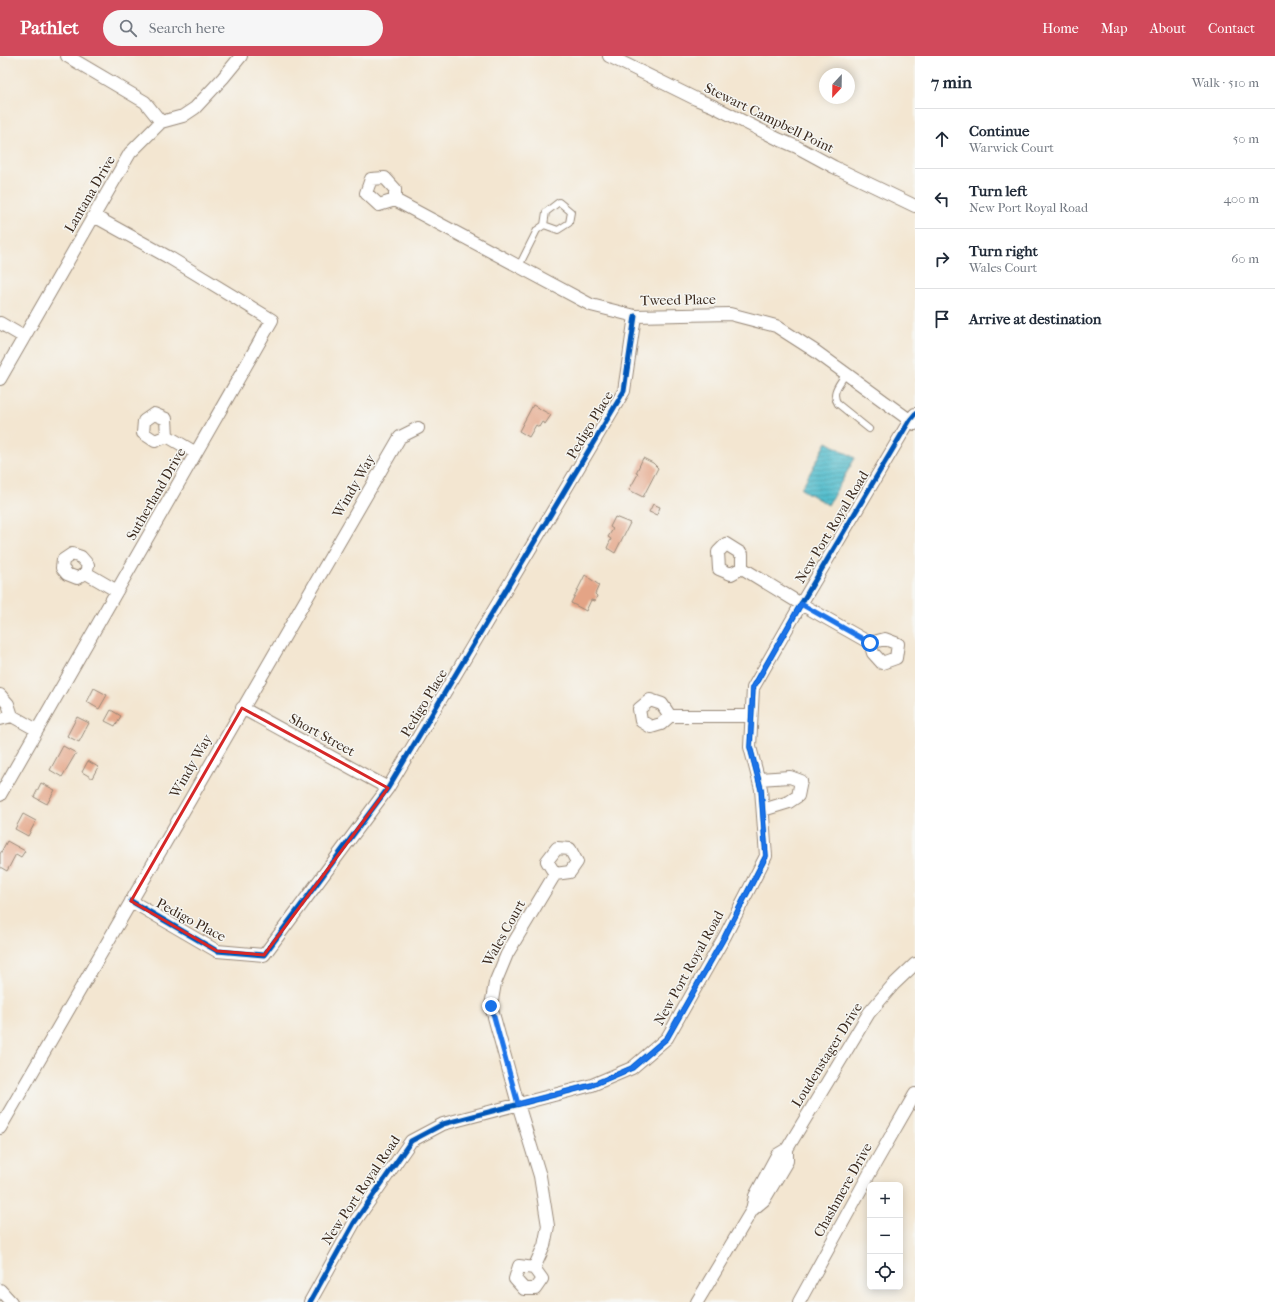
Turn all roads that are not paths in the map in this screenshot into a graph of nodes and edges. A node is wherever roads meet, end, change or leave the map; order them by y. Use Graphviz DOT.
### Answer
graph roads {
  1 [pos="67,56"];
  2 [pos="241,56"];
  3 [pos="609,56"];
  4 [pos="161,122"];
  5 [pos="395,200"];
  6 [pos="915,206"];
  7 [pos="94,216"];
  8 [pos="544,225"];
  9 [pos="519,266"];
  10 [pos="635,316"];
  11 [pos="0,323"];
  12 [pos="24,337"];
  13 [pos="846,374"];
  14 [pos="0,378"];
  15 [pos="913,419"];
  16 [pos="418,428"];
  17 [pos="870,429"];
  18 [pos="167,436"];
  19 [pos="196,453"];
  20 [pos="742,568"];
  21 [pos="86,574"];
  22 [pos="117,591"];
  23 [pos="801,604"];
  24 [pos="870,643"];
  25 [pos="0,695"];
  26 [pos="242,708"];
  27 [pos="670,716"];
  28 [pos="751,716"];
  29 [pos="6,718"];
  30 [pos="37,730"];
  31 [pos="759,779"];
  32 [pos="388,788"];
  33 [pos="0,795"];
  34 [pos="763,810"];
  35 [pos="555,874"];
  36 [pos="131,901"];
  37 [pos="915,964"];
  38 [pos="915,1094"];
  39 [pos="518,1104"];
  40 [pos="0,1128"];
  41 [pos="534,1268"];
  42 [pos="0,1290"];
  43 [pos="11,1302"];
  44 [pos="310,1302"];
  45 [pos="697,1302"];
  46 [pos="799,1302"];
  1 -- 4 [label="street"];
  2 -- 4 [label="street, Lantana Drive"];
  3 -- 6 [label="street, Stewart Campbell Point"];
  4 -- 7 [label="street, Lantana Drive"];
  5 -- 9 [label="street, Tweed Place"];
  7 -- 12 [label="street, Lantana Drive"];
  7 -- 19 [label="street, Sutherland Drive"];
  8 -- 8 [label="lane"];
  8 -- 9 [label="lane"];
  9 -- 10 [label="street, Tweed Place"];
  10 -- 13 [label="street, Tweed Place"];
  10 -- 32 [label="street, Pedigo Place"];
  11 -- 12 [label="street"];
  12 -- 14 [label="street, Lantana Drive"];
  13 -- 15 [label="street, Tweed Place"];
  13 -- 17 [label="lane"];
  15 -- 23 [label="street, New Port Royal Road"];
  16 -- 26 [label="street, Windy Way"];
  18 -- 19 [label="street"];
  19 -- 22 [label="street, Sutherland Drive"];
  20 -- 23 [label="street"];
  21 -- 22 [label="street"];
  22 -- 30 [label="street, Sutherland Drive"];
  23 -- 24 [label="street"];
  23 -- 28 [label="street, New Port Royal Road"];
  25 -- 29 [label="street"];
  26 -- 32 [label="street, Short Street"];
  26 -- 36 [label="street, Windy Way"];
  27 -- 28 [label="street"];
  28 -- 31 [label="street, New Port Royal Road"];
  29 -- 30 [label="street"];
  30 -- 33 [label="street, Sutherland Drive"];
  31 -- 34 [label="street, New Port Royal Road"];
  31 -- 34 [label="street"];
  32 -- 36 [label="street, Pedigo Place"];
  34 -- 39 [label="street, New Port Royal Road"];
  35 -- 39 [label="street, Wales Court"];
  36 -- 40 [label="street, Windy Way"];
  37 -- 45 [label="street, Loudenstager Drive"];
  38 -- 46 [label="street, Chashmere Drive"];
  39 -- 41 [label="street, Wales Court"];
  39 -- 44 [label="street, New Port Royal Road"];
  42 -- 43 [label="street"];
}
